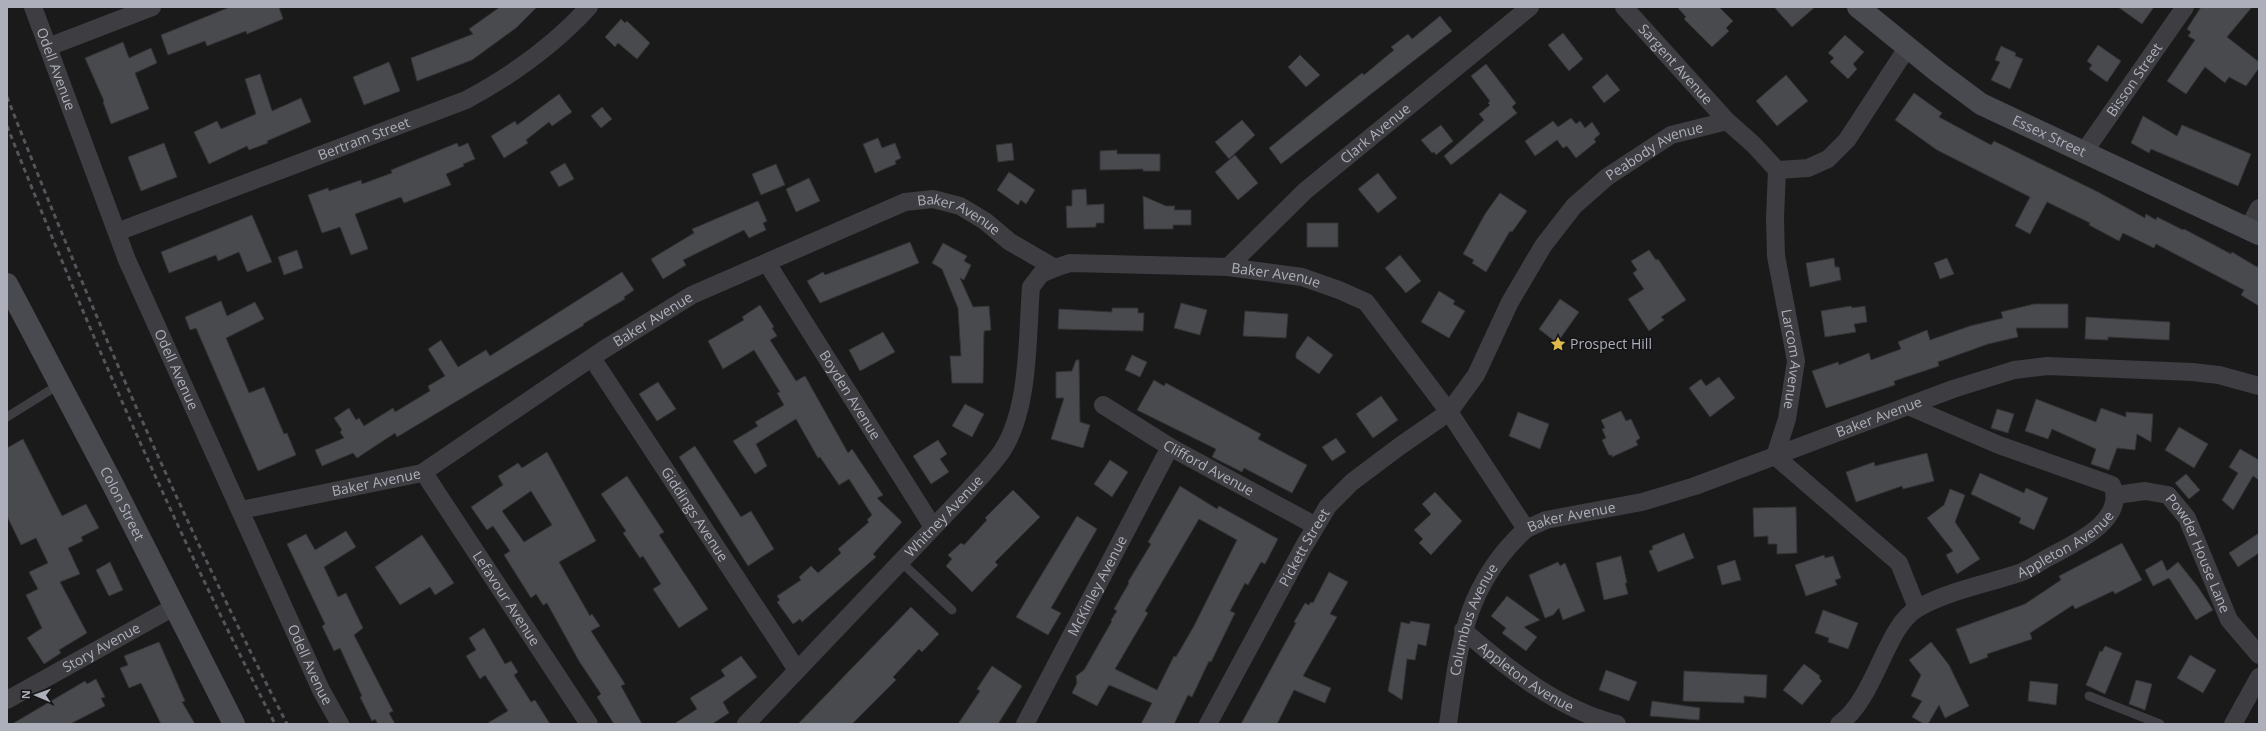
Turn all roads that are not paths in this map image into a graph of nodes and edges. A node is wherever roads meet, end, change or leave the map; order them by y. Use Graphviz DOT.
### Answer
graph roads {
  1 [pos="33,7"];
  2 [pos="152,7"];
  3 [pos="589,7"];
  4 [pos="1530,7"];
  5 [pos="1624,7"];
  6 [pos="2185,7"];
  7 [pos="1869,10"];
  8 [pos="48,47"];
  9 [pos="1907,48"];
  10 [pos="1727,121"];
  11 [pos="2084,152"];
  12 [pos="1777,170"];
  13 [pos="2259,208"];
  14 [pos="117,232"];
  15 [pos="2253,232"];
  16 [pos="767,263"];
  17 [pos="1228,267"];
  18 [pos="1055,268"];
  19 [pos="7,284"];
  20 [pos="592,358"];
  21 [pos="60,384"];
  22 [pos="2259,386"];
  23 [pos="1103,405"];
  24 [pos="1908,406"];
  25 [pos="1449,412"];
  26 [pos="7,417"];
  27 [pos="1170,447"];
  28 [pos="1775,456"];
  29 [pos="424,472"];
  30 [pos="2116,495"];
  31 [pos="240,510"];
  32 [pos="1316,526"];
  33 [pos="933,528"];
  34 [pos="1526,529"];
  35 [pos="900,562"];
  36 [pos="174,607"];
  37 [pos="1917,608"];
  38 [pos="952,610"];
  39 [pos="1462,630"];
  40 [pos="2259,655"];
  41 [pos="797,670"];
  42 [pos="2259,677"];
  43 [pos="2089,696"];
  44 [pos="7,700"];
  45 [pos="234,724"];
  46 [pos="340,724"];
  47 [pos="589,724"];
  48 [pos="746,724"];
  49 [pos="1025,724"];
  50 [pos="1208,724"];
  51 [pos="1448,724"];
  52 [pos="1617,724"];
  53 [pos="1839,724"];
  54 [pos="2160,724"];
  55 [pos="2233,724"];
  1 -- 8 [label="street, Odell Avenue"];
  2 -- 8 [label="street"];
  3 -- 14 [label="street, Bertram Street"];
  4 -- 17 [label="street, Clark Avenue"];
  5 -- 10 [label="street, Sargent Avenue"];
  6 -- 11 [label="street, Bisson Street"];
  7 -- 9 [label="main road, Essex Street"];
  8 -- 14 [label="street, Odell Avenue"];
  9 -- 11 [label="main road, Essex Street"];
  9 -- 12 [label="street"];
  10 -- 12 [label="street"];
  10 -- 25 [label="street, Peabody Avenue"];
  11 -- 15 [label="main road, Essex Street"];
  12 -- 28 [label="street, Larcom Avenue"];
  13 -- 15 [label="street"];
  14 -- 31 [label="street, Odell Avenue"];
  16 -- 18 [label="street, Baker Avenue"];
  16 -- 20 [label="street, Baker Avenue"];
  16 -- 33 [label="street, Boyden Avenue"];
  17 -- 18 [label="street, Baker Avenue"];
  17 -- 25 [label="street, Baker Avenue"];
  18 -- 33 [label="street, Whitney Avenue"];
  19 -- 21 [label="main road, Colon Street"];
  20 -- 29 [label="street, Baker Avenue"];
  20 -- 41 [label="street, Giddings Avenue"];
  21 -- 26 [label="lane"];
  21 -- 36 [label="main road, Colon Street"];
  22 -- 24 [label="street, Baker Avenue"];
  23 -- 27 [label="street, Clifford Avenue"];
  24 -- 28 [label="street, Baker Avenue"];
  24 -- 30 [label="street, Appleton Avenue"];
  25 -- 32 [label="street, Pickett Street"];
  25 -- 34 [label="street, Baker Avenue"];
  27 -- 32 [label="street, Clifford Avenue"];
  27 -- 49 [label="street, McKinley Avenue"];
  28 -- 34 [label="street, Baker Avenue"];
  28 -- 37 [label="street"];
  29 -- 31 [label="street, Baker Avenue"];
  29 -- 47 [label="street, Lefavour Avenue"];
  30 -- 37 [label="street, Appleton Avenue"];
  30 -- 40 [label="street, Powder House Lane"];
  31 -- 46 [label="street, Odell Avenue"];
  32 -- 50 [label="street, Pickett Street"];
  33 -- 35 [label="street, Whitney Avenue"];
  34 -- 39 [label="street, Columbus Avenue"];
  35 -- 38 [label="lane"];
  35 -- 41 [label="street, Whitney Avenue"];
  36 -- 44 [label="street, Story Avenue"];
  36 -- 45 [label="main road, Colon Street"];
  37 -- 53 [label="street, Appleton Avenue"];
  39 -- 51 [label="street, Columbus Avenue"];
  39 -- 52 [label="street, Appleton Avenue"];
  41 -- 48 [label="street, Whitney Avenue"];
  42 -- 55 [label="street"];
  43 -- 54 [label="lane"];
}
